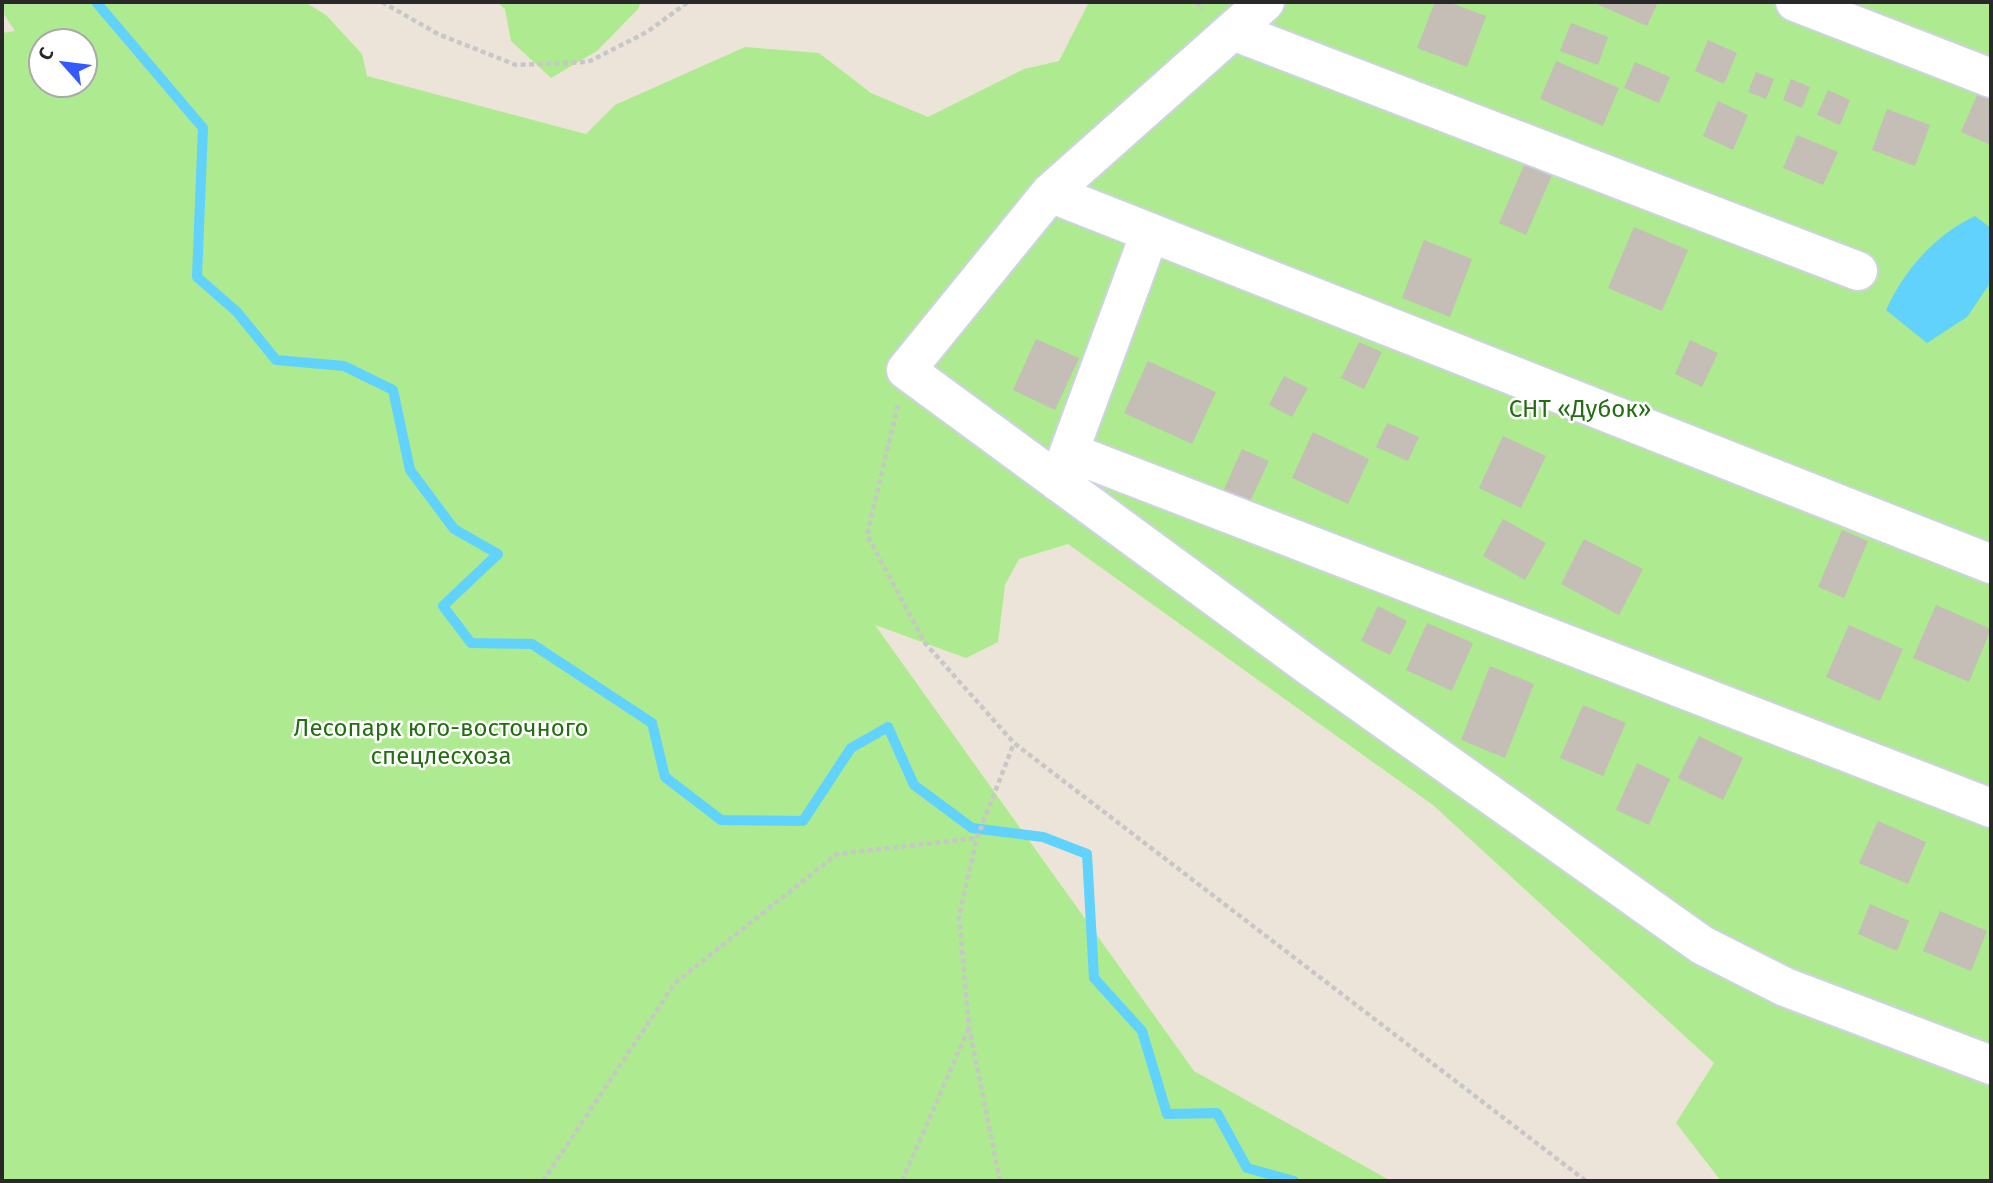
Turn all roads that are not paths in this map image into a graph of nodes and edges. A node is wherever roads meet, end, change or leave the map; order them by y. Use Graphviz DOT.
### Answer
graph roads {
  1 [pos="1265,2"];
  2 [pos="1795,2"];
  3 [pos="1233,31"];
  4 [pos="1991,78"];
  5 [pos="1050,193"];
  6 [pos="1150,233"];
  7 [pos="1858,271"];
  8 [pos="1064,467"];
  9 [pos="1991,564"];
  10 [pos="1991,808"];
  11 [pos="1991,1065"];
  1 -- 3 [label="lane"];
  2 -- 4 [label="lane"];
  3 -- 5 [label="lane"];
  3 -- 7 [label="lane"];
  5 -- 6 [label="lane"];
  5 -- 8 [label="lane"];
  6 -- 8 [label="lane"];
  6 -- 9 [label="lane"];
  8 -- 10 [label="lane"];
  8 -- 11 [label="lane"];
}
